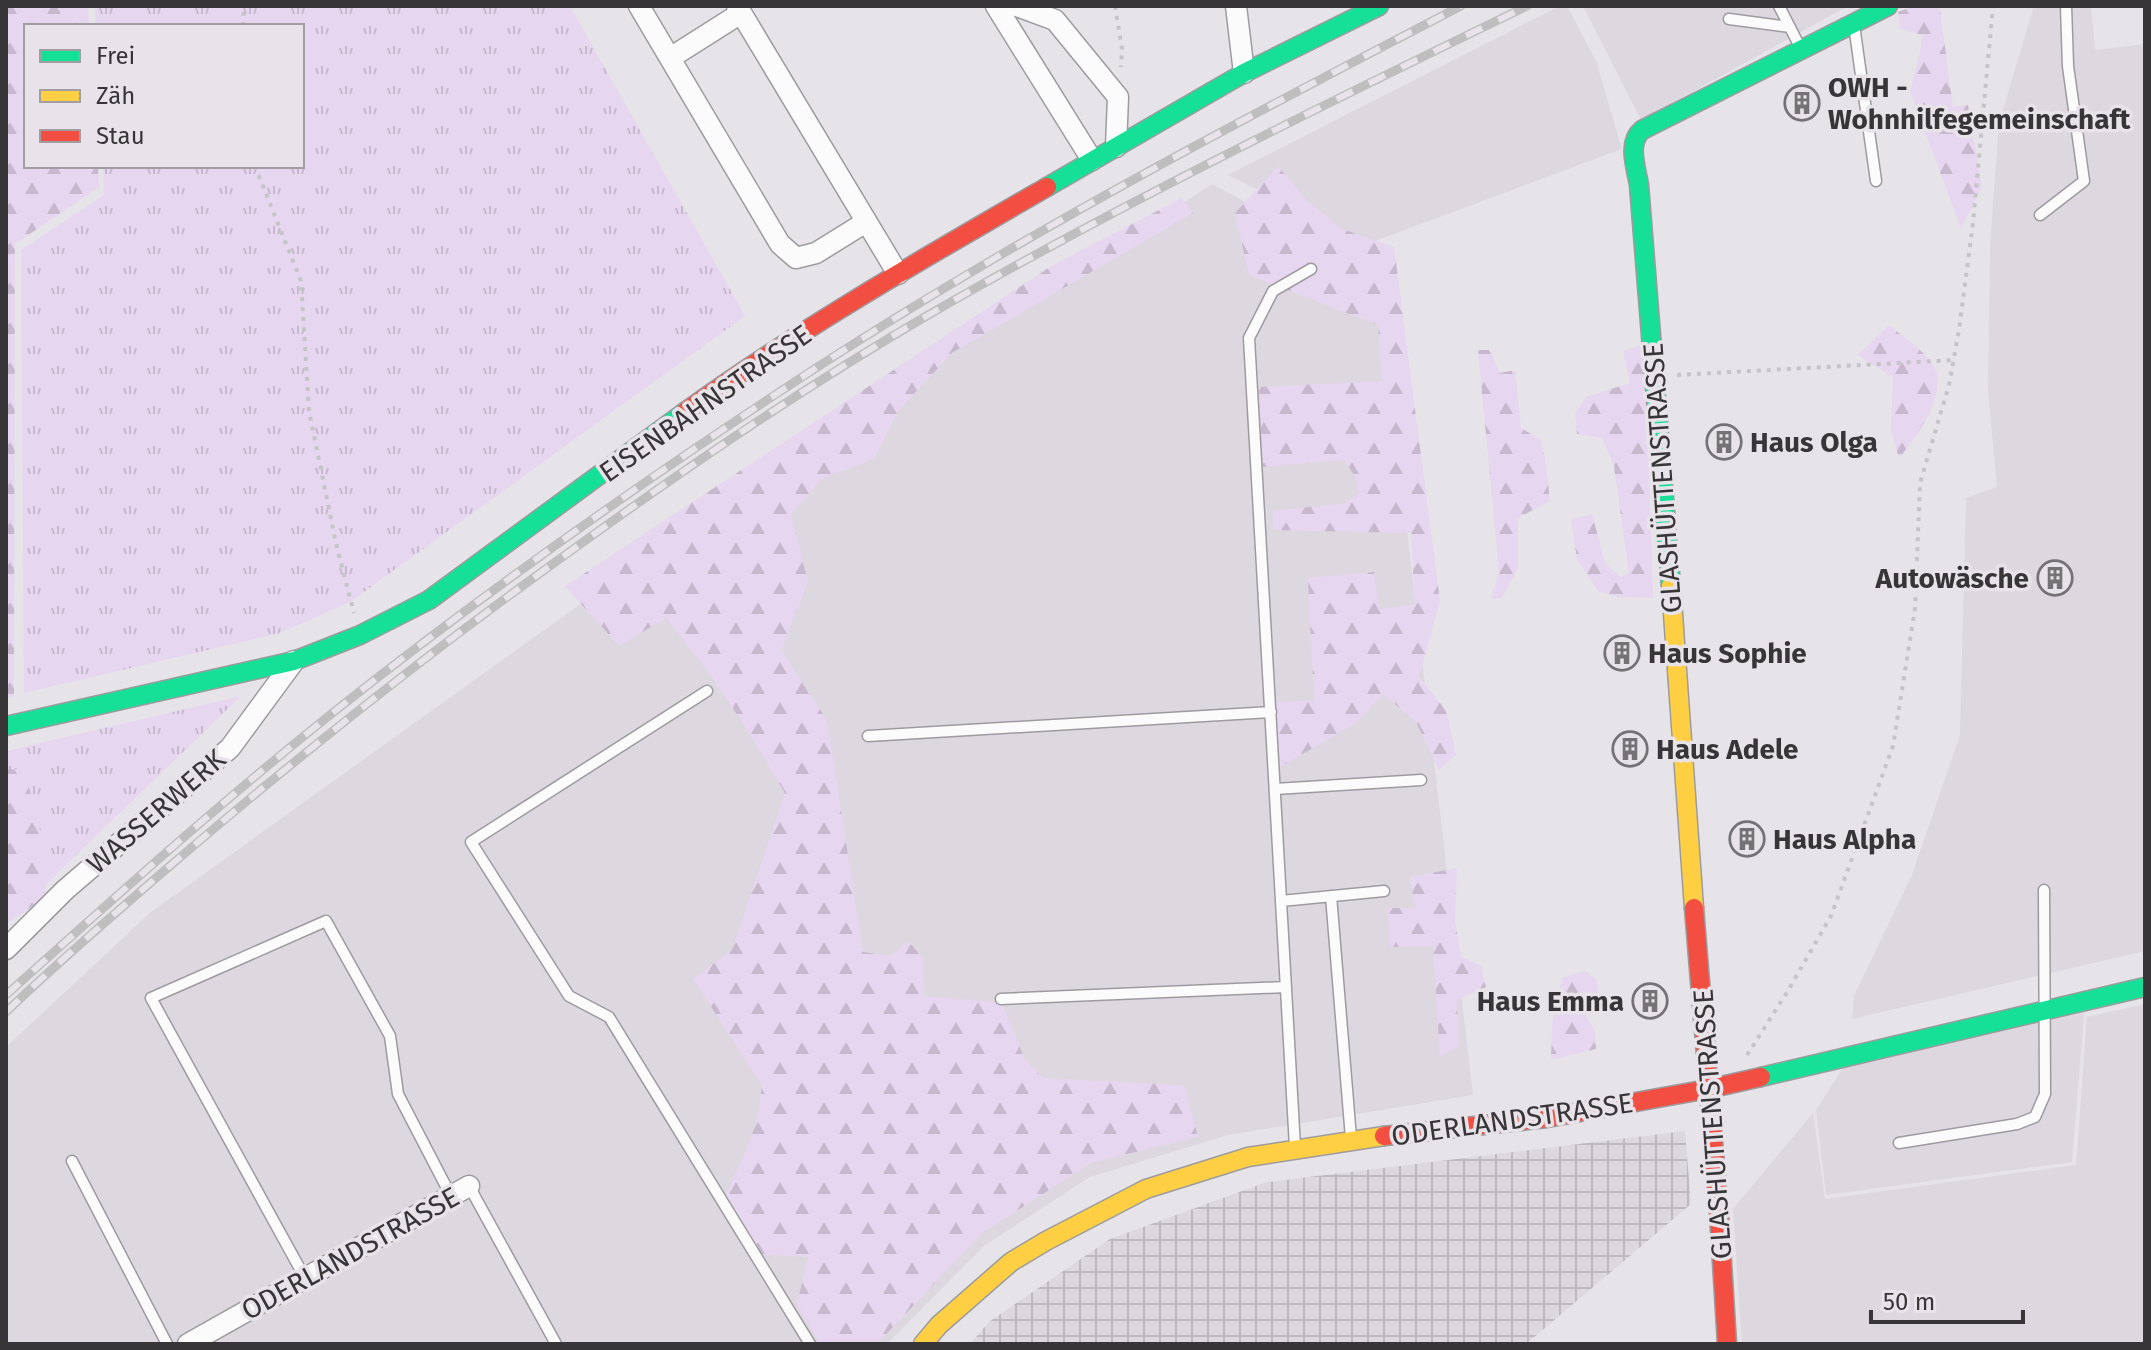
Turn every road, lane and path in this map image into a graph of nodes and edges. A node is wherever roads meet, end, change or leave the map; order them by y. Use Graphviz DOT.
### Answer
graph roads {
  1 [pos="639,6"];
  2 [pos="996,6"];
  3 [pos="1017,6"];
  4 [pos="1115,6"];
  5 [pos="1236,6"];
  6 [pos="1379,6"];
  7 [pos="1779,6"];
  8 [pos="1888,6"];
  9 [pos="1993,6"];
  10 [pos="2066,6"];
  11 [pos="739,10"];
  12 [pos="1729,19"];
  13 [pos="1854,24"];
  14 [pos="1790,27"];
  15 [pos="1801,49"];
  16 [pos="670,58"];
  17 [pos="1244,73"];
  18 [pos="1118,97"];
  19 [pos="1116,147"];
  20 [pos="1092,160"];
  21 [pos="256,168"];
  22 [pos="1876,181"];
  23 [pos="2040,215"];
  24 [pos="866,222"];
  25 [pos="1311,269"];
  26 [pos="898,274"];
  27 [pos="1954,360"];
  28 [pos="1655,376"];
  29 [pos="360,635"];
  30 [pos="294,661"];
  31 [pos="707,691"];
  32 [pos="1271,712"];
  33 [pos="6,726"];
  34 [pos="868,736"];
  35 [pos="1421,780"];
  36 [pos="1275,789"];
  37 [pos="2044,890"];
  38 [pos="1384,891"];
  39 [pos="1331,896"];
  40 [pos="1281,901"];
  41 [pos="6,949"];
  42 [pos="1286,987"];
  43 [pos="2145,987"];
  44 [pos="1001,999"];
  45 [pos="2045,1010"];
  46 [pos="1729,1085"];
  47 [pos="1708,1089"];
  48 [pos="1352,1140"];
  49 [pos="1899,1143"];
  50 [pos="1296,1149"];
  51 [pos="72,1161"];
  52 [pos="460,1191"];
  53 [pos="305,1278"];
  54 [pos="167,1344"];
  55 [pos="188,1344"];
  56 [pos="556,1344"];
  57 [pos="810,1344"];
  58 [pos="923,1344"];
  59 [pos="1727,1344"];
  1 -- 16 [label="street"];
  2 -- 20 [label="street"];
  3 -- 18 [label="street"];
  4 -- 18 [label="path"];
  5 -- 17 [label="street"];
  6 -- 17 [label="street, EISENBAHNSTRASSE"];
  7 -- 14 [label="lane"];
  8 -- 13 [label="street, GLASHÜTTENSTRASSE"];
  9 -- 27 [label="path"];
  10 -- 23 [label="lane"];
  11 -- 16 [label="street"];
  11 -- 24 [label="street"];
  12 -- 14 [label="lane"];
  13 -- 15 [label="street, GLASHÜTTENSTRASSE"];
  13 -- 22 [label="lane"];
  14 -- 15 [label="lane"];
  15 -- 28 [label="street, GLASHÜTTENSTRASSE"];
  16 -- 24 [label="street"];
  17 -- 19 [label="street, EISENBAHNSTRASSE"];
  18 -- 19 [label="street"];
  19 -- 20 [label="street, EISENBAHNSTRASSE"];
  20 -- 26 [label="street, EISENBAHNSTRASSE"];
  21 -- 29 [label="path"];
  24 -- 26 [label="street"];
  25 -- 32 [label="lane"];
  26 -- 29 [label="street, EISENBAHNSTRASSE"];
  27 -- 28 [label="path"];
  27 -- 46 [label="path"];
  28 -- 47 [label="street, GLASHÜTTENSTRASSE"];
  29 -- 30 [label="street, EISENBAHNSTRASSE"];
  30 -- 33 [label="street, EISENBAHNSTRASSE"];
  30 -- 41 [label="street, WASSERWERK"];
  31 -- 57 [label="lane"];
  32 -- 34 [label="lane"];
  32 -- 36 [label="lane"];
  35 -- 36 [label="lane"];
  36 -- 40 [label="lane"];
  37 -- 45 [label="lane"];
  38 -- 39 [label="lane"];
  39 -- 40 [label="lane"];
  39 -- 48 [label="lane"];
  40 -- 42 [label="lane"];
  42 -- 44 [label="lane"];
  42 -- 50 [label="lane"];
  43 -- 45 [label="street, ODERLANDSTRASSE"];
  45 -- 46 [label="street, ODERLANDSTRASSE"];
  45 -- 49 [label="lane"];
  46 -- 47 [label="street, ODERLANDSTRASSE"];
  47 -- 48 [label="street, ODERLANDSTRASSE"];
  47 -- 59 [label="street, GLASHÜTTENSTRASSE"];
  48 -- 50 [label="street, ODERLANDSTRASSE"];
  50 -- 58 [label="street, ODERLANDSTRASSE"];
  51 -- 54 [label="lane"];
  52 -- 53 [label="street, ODERLANDSTRASSE"];
  52 -- 53 [label="lane"];
  52 -- 56 [label="lane"];
  53 -- 55 [label="street, ODERLANDSTRASSE"];
}
